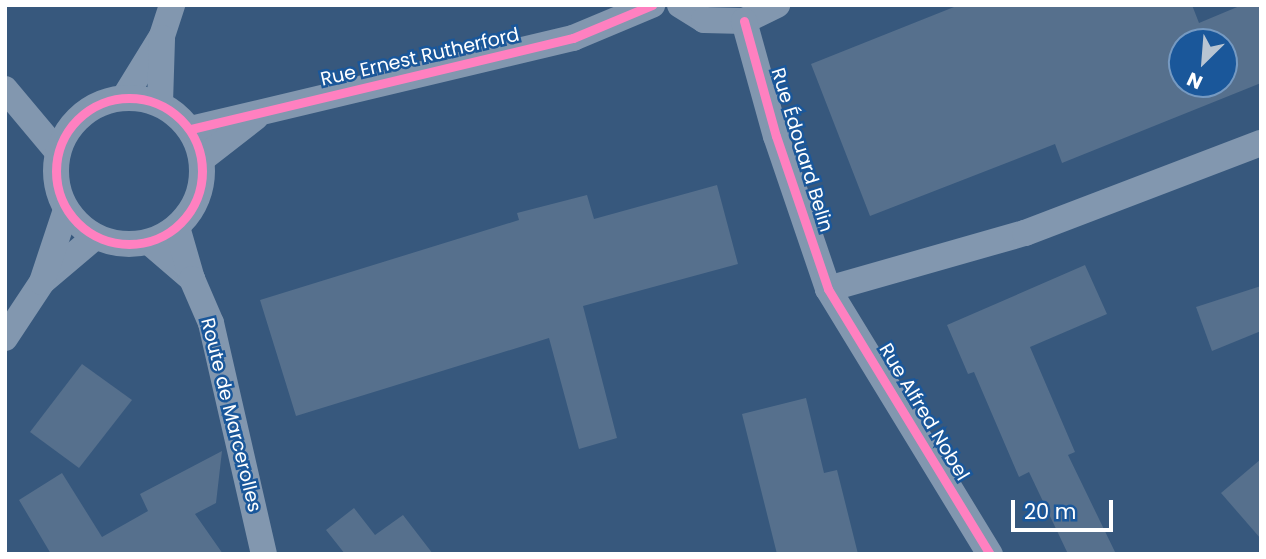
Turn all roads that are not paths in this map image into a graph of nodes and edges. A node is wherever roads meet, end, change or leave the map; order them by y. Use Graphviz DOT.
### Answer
graph roads {
  1 [pos="172,5"];
  2 [pos="652,5"];
  3 [pos="680,5"];
  4 [pos="777,5"];
  5 [pos="744,22"];
  6 [pos="162,36"];
  7 [pos="13,96"];
  8 [pos="125,96"];
  9 [pos="160,103"];
  10 [pos="263,112"];
  11 [pos="73,122"];
  12 [pos="191,129"];
  13 [pos="1261,143"];
  14 [pos="57,151"];
  15 [pos="202,159"];
  16 [pos="66,210"];
  17 [pos="177,227"];
  18 [pos="95,237"];
  19 [pos="149,242"];
  20 [pos="192,279"];
  21 [pos="42,282"];
  22 [pos="828,289"];
  23 [pos="5,338"];
  24 [pos="264,554"];
  25 [pos="990,554"];
  1 -- 6 [label="street"];
  2 -- 10 [label="street, Rue Ernest Rutherford"];
  3 -- 5 [label="street"];
  4 -- 5 [label="street"];
  5 -- 22 [label="street, Rue Édouard Belin"];
  6 -- 8 [label="street"];
  6 -- 9 [label="street"];
  7 -- 11 [label="street"];
  7 -- 14 [label="street"];
  8 -- 9 [label="street"];
  8 -- 11 [label="street"];
  9 -- 12 [label="street"];
  10 -- 12 [label="street, Rue Ernest Rutherford"];
  10 -- 15 [label="street, Rue Ernest Rutherford"];
  11 -- 14 [label="street"];
  12 -- 15 [label="street"];
  13 -- 22 [label="street"];
  14 -- 16 [label="street"];
  15 -- 17 [label="street"];
  16 -- 18 [label="street"];
  16 -- 21 [label="street"];
  17 -- 19 [label="street"];
  17 -- 20 [label="street, Route de Marcerolles"];
  18 -- 19 [label="street"];
  18 -- 21 [label="street"];
  19 -- 20 [label="street, Route de Marcerolles"];
  20 -- 24 [label="street, Route de Marcerolles"];
  21 -- 23 [label="street"];
  22 -- 25 [label="street, Rue Alfred Nobel"];
}
